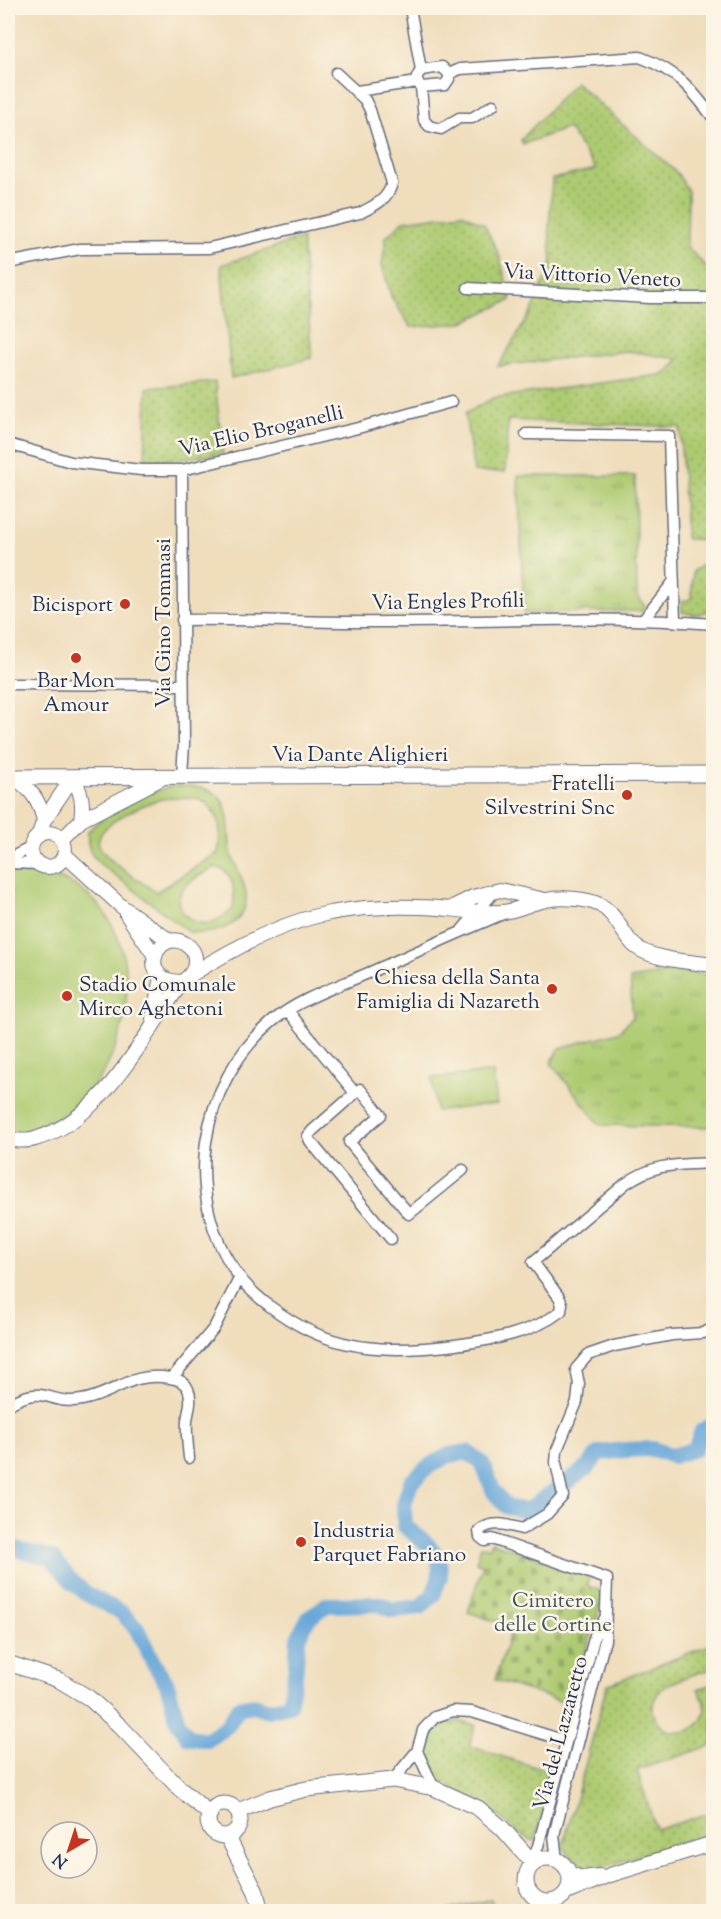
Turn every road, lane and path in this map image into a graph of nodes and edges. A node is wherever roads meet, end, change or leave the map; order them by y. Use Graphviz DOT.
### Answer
graph roads {
  1 [pos="410,8"];
  2 [pos="421,70"];
  3 [pos="336,74"];
  4 [pos="449,74"];
  5 [pos="419,85"];
  6 [pos="357,92"];
  7 [pos="493,105"];
  8 [pos="714,119"];
  9 [pos="8,263"];
  10 [pos="468,288"];
  11 [pos="714,298"];
  12 [pos="451,402"];
  13 [pos="526,434"];
  14 [pos="8,444"];
  15 [pos="182,470"];
  16 [pos="674,581"];
  17 [pos="644,619"];
  18 [pos="182,620"];
  19 [pos="675,621"];
  20 [pos="714,624"];
  21 [pos="8,684"];
  22 [pos="183,685"];
  23 [pos="714,774"];
  24 [pos="166,776"];
  25 [pos="182,776"];
  26 [pos="11,777"];
  27 [pos="73,777"];
  28 [pos="81,819"];
  29 [pos="44,820"];
  30 [pos="62,840"];
  31 [pos="35,842"];
  32 [pos="60,860"];
  33 [pos="8,861"];
  34 [pos="38,864"];
  35 [pos="501,891"];
  36 [pos="545,900"];
  37 [pos="121,906"];
  38 [pos="452,908"];
  39 [pos="478,910"];
  40 [pos="512,911"];
  41 [pos="459,933"];
  42 [pos="170,941"];
  43 [pos="227,952"];
  44 [pos="195,955"];
  45 [pos="155,956"];
  46 [pos="714,965"];
  47 [pos="161,977"];
  48 [pos="186,979"];
  49 [pos="288,1011"];
  50 [pos="153,1023"];
  51 [pos="355,1093"];
  52 [pos="8,1140"];
  53 [pos="714,1163"];
  54 [pos="463,1170"];
  55 [pos="391,1239"];
  56 [pos="240,1277"];
  57 [pos="714,1328"];
  58 [pos="172,1378"];
  59 [pos="8,1405"];
  60 [pos="189,1458"];
  61 [pos="607,1616"];
  62 [pos="8,1663"];
  63 [pos="566,1741"];
  64 [pos="417,1751"];
  65 [pos="393,1780"];
  66 [pos="434,1788"];
  67 [pos="238,1811"];
  68 [pos="210,1814"];
  69 [pos="227,1836"];
  70 [pos="714,1843"];
  71 [pos="557,1860"];
  72 [pos="533,1863"];
  73 [pos="569,1874"];
  74 [pos="610,1875"];
  75 [pos="560,1902"];
  76 [pos="261,1911"];
  1 -- 2 [label="street"];
  2 -- 4 [label="street"];
  2 -- 5 [label="street"];
  3 -- 6 [label="street"];
  4 -- 5 [label="street"];
  4 -- 8 [label="street"];
  5 -- 6 [label="street"];
  5 -- 7 [label="street"];
  6 -- 9 [label="street"];
  10 -- 11 [label="street, Via Vittorio Veneto"];
  12 -- 15 [label="street, Via Elio Broganelli"];
  13 -- 16 [label="street"];
  14 -- 15 [label="street, Via Elio Broganelli"];
  15 -- 18 [label="street, Via Gino Tommasi"];
  16 -- 17 [label="street"];
  16 -- 19 [label="street"];
  17 -- 18 [label="street, Via Engles Profili"];
  17 -- 19 [label="street, Via Engles Profili"];
  18 -- 22 [label="street, Via Gino Tommasi"];
  19 -- 20 [label="street, Via Engles Profili"];
  21 -- 22 [label="street"];
  22 -- 25 [label="street, Via Gino Tommasi"];
  23 -- 25 [label="main road, Via Dante Alighieri"];
  24 -- 25 [label="main road, Via Dante Alighieri"];
  24 -- 27 [label="main road, Via Dante Alighieri"];
  24 -- 28 [label="street"];
  26 -- 27 [label="main road, Via Dante Alighieri"];
  26 -- 29 [label="street"];
  27 -- 28 [label="street"];
  27 -- 29 [label="street"];
  28 -- 30 [label="street"];
  29 -- 31 [label="street"];
  30 -- 31 [label="street"];
  30 -- 32 [label="street"];
  31 -- 33 [label="street"];
  31 -- 34 [label="street"];
  32 -- 34 [label="street"];
  32 -- 37 [label="street"];
  33 -- 34 [label="street"];
  35 -- 36 [label="street"];
  35 -- 38 [label="street"];
  35 -- 39 [label="street"];
  35 -- 40 [label="street"];
  36 -- 40 [label="street"];
  36 -- 46 [label="street"];
  37 -- 42 [label="street"];
  37 -- 45 [label="street"];
  38 -- 39 [label="street"];
  38 -- 43 [label="street"];
  39 -- 40 [label="street"];
  39 -- 41 [label="street"];
  40 -- 41 [label="street"];
  41 -- 49 [label="street"];
  42 -- 44 [label="street"];
  42 -- 45 [label="street"];
  43 -- 44 [label="street"];
  43 -- 48 [label="street"];
  44 -- 48 [label="street"];
  45 -- 47 [label="street"];
  47 -- 48 [label="street"];
  47 -- 50 [label="street"];
  48 -- 50 [label="street"];
  49 -- 51 [label="street"];
  49 -- 56 [label="street"];
  50 -- 52 [label="street"];
  51 -- 54 [label="street"];
  51 -- 55 [label="street"];
  53 -- 56 [label="street"];
  56 -- 58 [label="street"];
  57 -- 61 [label="street, Via del Lazzaretto"];
  58 -- 59 [label="street"];
  58 -- 60 [label="street"];
  61 -- 63 [label="street, Via del Lazzaretto"];
  61 -- 71 [label="street, Via del Lazzaretto"];
  62 -- 68 [label="main road"];
  63 -- 64 [label="street, Via del Lazzaretto"];
  63 -- 72 [label="street, Via del Lazzaretto"];
  64 -- 65 [label="street, Via del Lazzaretto"];
  64 -- 66 [label="street"];
  65 -- 66 [label="main road"];
  65 -- 67 [label="main road"];
  66 -- 72 [label="main road"];
  67 -- 68 [label="main road"];
  67 -- 69 [label="main road"];
  68 -- 69 [label="main road"];
  69 -- 76 [label="main road"];
  70 -- 74 [label="street"];
  71 -- 72 [label="main road"];
  71 -- 73 [label="main road"];
  72 -- 75 [label="main road"];
  73 -- 74 [label="street"];
  73 -- 75 [label="main road"];
  74 -- 75 [label="street"];
}
